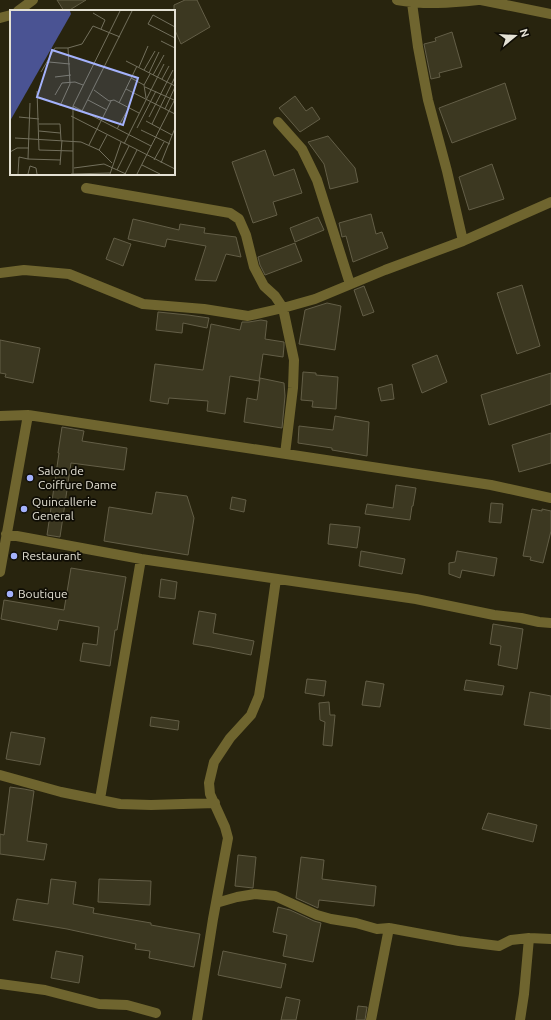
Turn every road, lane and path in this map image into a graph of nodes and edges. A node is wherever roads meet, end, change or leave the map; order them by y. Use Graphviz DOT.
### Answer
graph roads {
  1 [pos="34,0"];
  2 [pos="397,0"];
  3 [pos="478,0"];
  4 [pos="481,0"];
  5 [pos="412,3"];
  6 [pos="19,10"];
  7 [pos="551,14"];
  8 [pos="10,15"];
  9 [pos="0,18"];
  10 [pos="278,122"];
  11 [pos="86,188"];
  12 [pos="551,202"];
  13 [pos="463,241"];
  14 [pos="0,273"];
  15 [pos="350,284"];
  16 [pos="283,308"];
  17 [pos="28,415"];
  18 [pos="0,416"];
  19 [pos="285,454"];
  20 [pos="551,498"];
  21 [pos="6,534"];
  22 [pos="141,560"];
  23 [pos="0,572"];
  24 [pos="276,579"];
  25 [pos="551,623"];
  26 [pos="0,776"];
  27 [pos="100,799"];
  28 [pos="215,803"];
  29 [pos="216,903"];
  30 [pos="388,928"];
  31 [pos="529,938"];
  32 [pos="551,939"];
  33 [pos="0,984"];
  34 [pos="156,1013"];
  35 [pos="197,1020"];
  36 [pos="371,1020"];
  37 [pos="520,1020"];
  1 -- 6 [label="street"];
  2 -- 5 [label="street"];
  3 -- 5 [label="street"];
  4 -- 7 [label="street"];
  5 -- 13 [label="street"];
  8 -- 9 [label="street"];
  10 -- 15 [label="street"];
  11 -- 16 [label="street"];
  12 -- 13 [label="street"];
  13 -- 15 [label="street"];
  14 -- 16 [label="street"];
  15 -- 16 [label="street"];
  16 -- 19 [label="street"];
  17 -- 18 [label="street"];
  17 -- 19 [label="street"];
  17 -- 21 [label="street"];
  19 -- 20 [label="street"];
  21 -- 22 [label="street"];
  21 -- 23 [label="street"];
  22 -- 24 [label="street"];
  22 -- 27 [label="street"];
  24 -- 25 [label="street"];
  24 -- 28 [label="street"];
  26 -- 27 [label="street"];
  27 -- 28 [label="street"];
  28 -- 29 [label="street"];
  29 -- 30 [label="street"];
  29 -- 35 [label="street"];
  30 -- 31 [label="street"];
  30 -- 36 [label="street"];
  31 -- 32 [label="street"];
  31 -- 37 [label="street"];
  33 -- 34 [label="street"];
}
